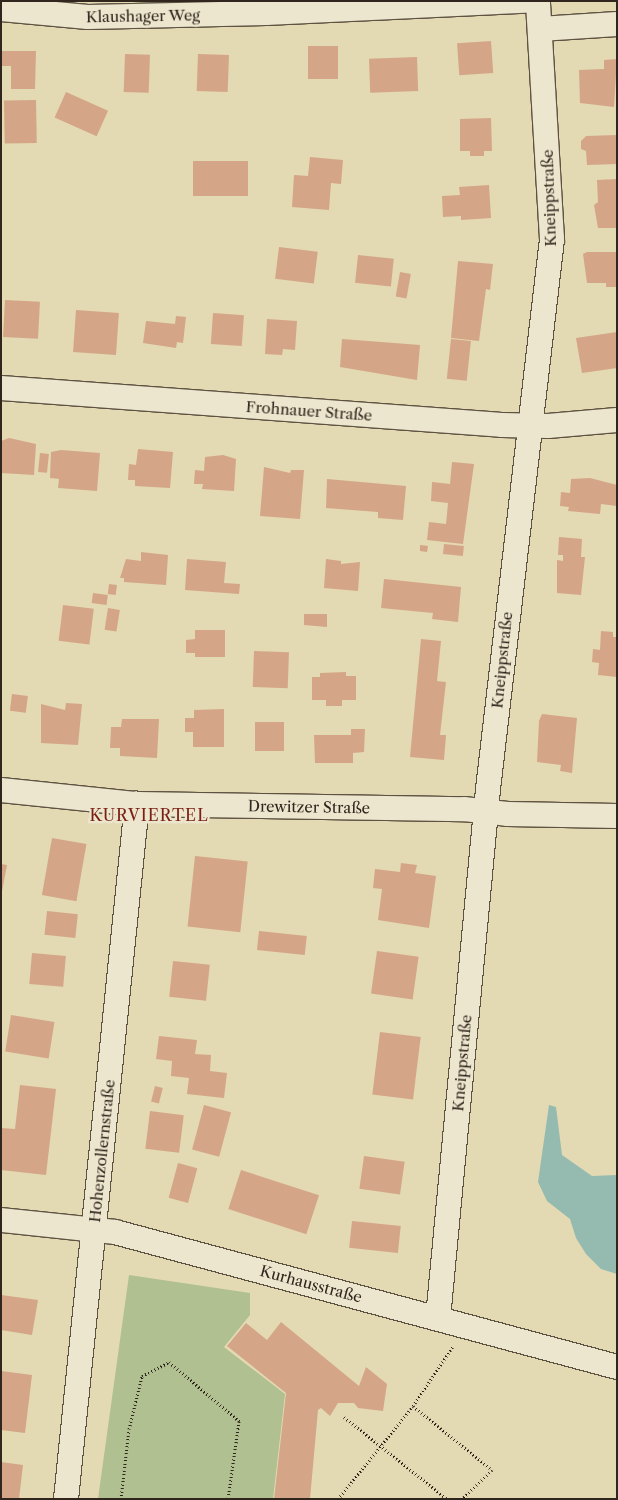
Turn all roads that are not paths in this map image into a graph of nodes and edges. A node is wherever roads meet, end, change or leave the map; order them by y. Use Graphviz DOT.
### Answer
graph roads {
  1 [pos="525,1"];
  2 [pos="538,1"];
  3 [pos="1,9"];
  4 [pos="617,24"];
  5 [pos="540,29"];
  6 [pos="1,388"];
  7 [pos="617,420"];
  8 [pos="529,426"];
  9 [pos="1,790"];
  10 [pos="137,804"];
  11 [pos="486,812"];
  12 [pos="617,816"];
  13 [pos="1,1220"];
  14 [pos="94,1230"];
  15 [pos="438,1318"];
  16 [pos="617,1367"];
  17 [pos="66,1499"];
  1 -- 3 [label="street, Klaushager Weg"];
  2 -- 5 [label="street, Kneippstraße"];
  4 -- 5 [label="street"];
  5 -- 8 [label="street, Kneippstraße"];
  6 -- 8 [label="street, Frohnauer Straße"];
  7 -- 8 [label="street, Frohnauer Straße"];
  8 -- 11 [label="street, Kneippstraße"];
  9 -- 10 [label="street, Drewitzer Straße"];
  10 -- 11 [label="street, Drewitzer Straße"];
  10 -- 14 [label="street, Hohenzollernstraße"];
  11 -- 12 [label="street, Drewitzer Straße"];
  11 -- 15 [label="street, Kneippstraße"];
  13 -- 14 [label="street, Kurhausstraße"];
  14 -- 15 [label="street, Kurhausstraße"];
  14 -- 17 [label="street, Hohenzollernstraße"];
  15 -- 16 [label="street, Kurhausstraße"];
}
